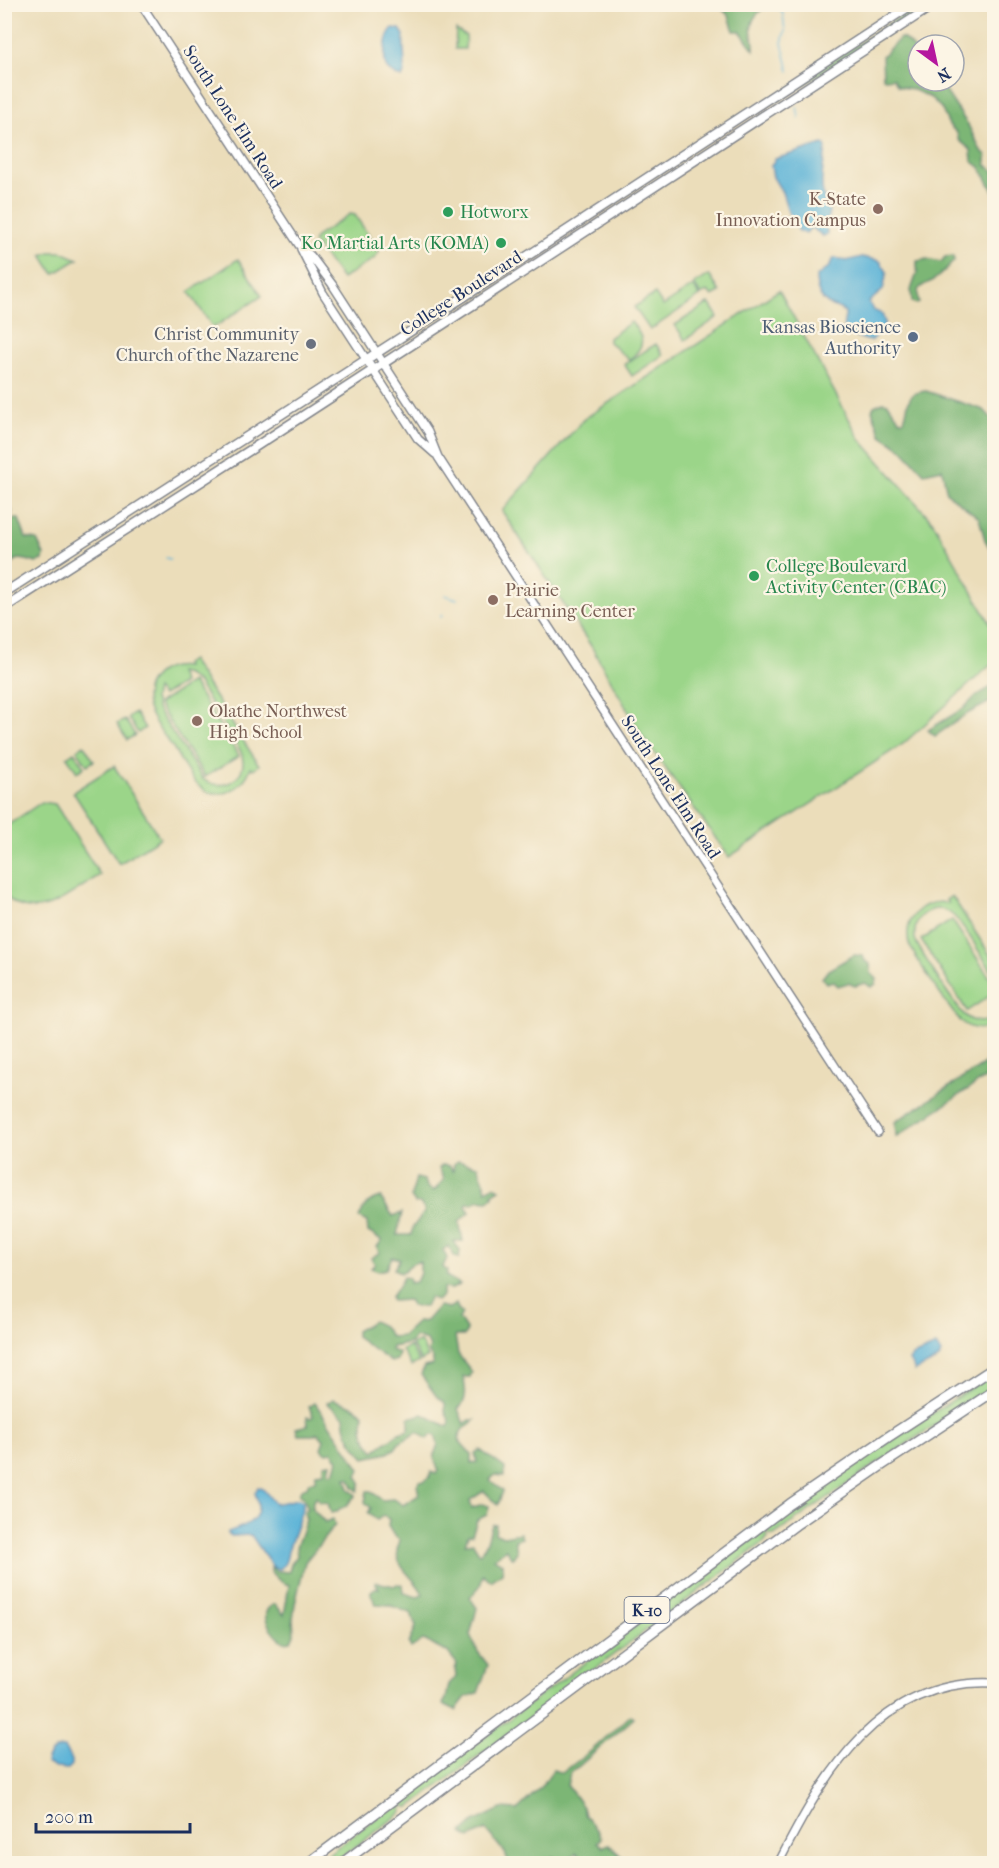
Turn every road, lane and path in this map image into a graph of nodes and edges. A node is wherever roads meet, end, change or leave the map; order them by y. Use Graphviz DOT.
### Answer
graph roads {
  1 [pos="141,4"];
  2 [pos="913,4"];
  3 [pos="935,4"];
  4 [pos="300,246"];
  5 [pos="377,353"];
  6 [pos="367,360"];
  7 [pos="384,363"];
  8 [pos="373,370"];
  9 [pos="438,457"];
  10 [pos="4,593"];
  11 [pos="4,608"];
  12 [pos="878,1132"];
  13 [pos="994,1368"];
  14 [pos="994,1391"];
  15 [pos="994,1683"];
  16 [pos="307,1863"];
  17 [pos="341,1863"];
  18 [pos="778,1863"];
  1 -- 4 [label="street, South Lone Elm Road"];
  2 -- 5 [label="main road, College Boulevard"];
  3 -- 7 [label="main road, College Boulevard"];
  4 -- 5 [label="street, South Lone Elm Road"];
  4 -- 6 [label="street, South Lone Elm Road"];
  5 -- 6 [label="main road, College Boulevard"];
  5 -- 7 [label="street, South Lone Elm Road"];
  6 -- 8 [label="street, South Lone Elm Road"];
  6 -- 10 [label="main road, College Boulevard"];
  7 -- 8 [label="main road, College Boulevard"];
  7 -- 9 [label="street, South Lone Elm Road"];
  8 -- 9 [label="street, South Lone Elm Road"];
  8 -- 11 [label="main road, College Boulevard"];
  9 -- 12 [label="street, South Lone Elm Road"];
  13 -- 16 [label="highway, K-10"];
  14 -- 17 [label="highway, K-10"];
  15 -- 18 [label="street"];
}
